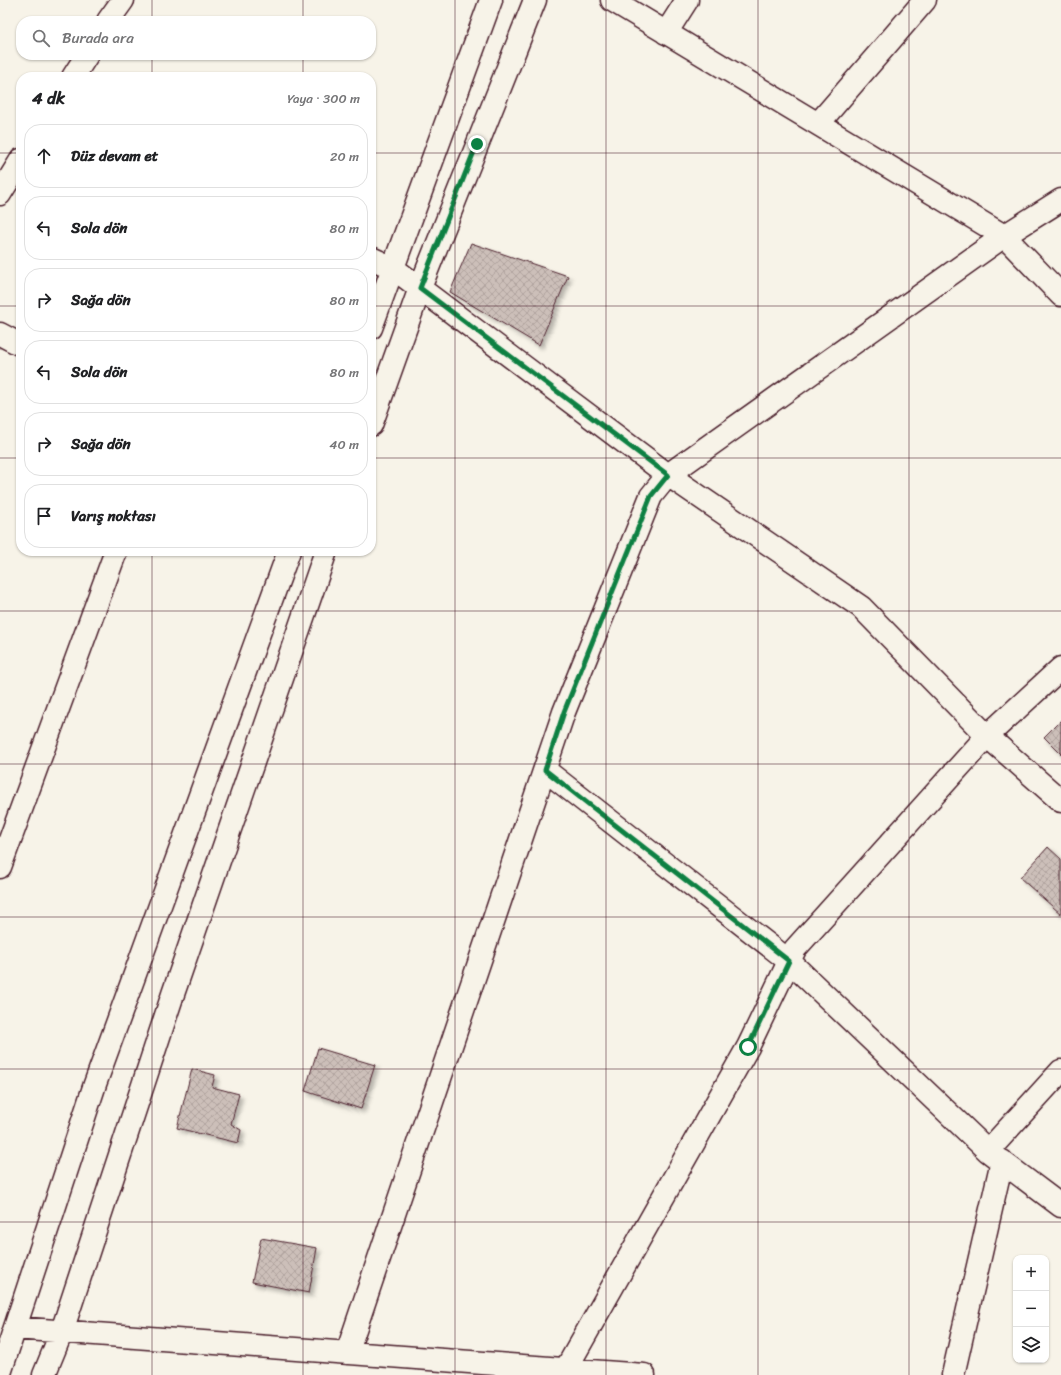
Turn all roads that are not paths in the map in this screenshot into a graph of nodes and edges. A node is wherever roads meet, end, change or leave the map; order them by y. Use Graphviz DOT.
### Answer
graph roads {
  1 [pos="491,0"];
  2 [pos="535,0"];
  3 [pos="612,0"];
  4 [pos="687,0"];
  5 [pos="925,0"];
  6 [pos="666,32"];
  7 [pos="84,60"];
  8 [pos="76,72"];
  9 [pos="818,124"];
  10 [pos="16,168"];
  11 [pos="0,194"];
  12 [pos="1061,200"];
  13 [pos="1004,236"];
  14 [pos="376,260"];
  15 [pos="393,268"];
  16 [pos="420,288"];
  17 [pos="1061,295"];
  18 [pos="376,314"];
  19 [pos="0,334"];
  20 [pos="16,342"];
  21 [pos="376,411"];
  22 [pos="668,475"];
  23 [pos="114,556"];
  24 [pos="287,556"];
  25 [pos="324,556"];
  26 [pos="1061,668"];
  27 [pos="987,736"];
  28 [pos="545,770"];
  29 [pos="1061,801"];
  30 [pos="0,867"];
  31 [pos="789,961"];
  32 [pos="1061,1071"];
  33 [pos="995,1156"];
  34 [pos="1061,1206"];
  35 [pos="15,1328"];
  36 [pos="62,1331"];
  37 [pos="347,1353"];
  38 [pos="566,1369"];
  39 [pos="498,1370"];
  40 [pos="0,1373"];
  41 [pos="44,1375"];
  42 [pos="644,1375"];
  43 [pos="953,1375"];
  1 -- 15 [label="street"];
  2 -- 16 [label="street"];
  3 -- 6 [label="street"];
  4 -- 6 [label="street"];
  5 -- 9 [label="street"];
  6 -- 9 [label="street"];
  7 -- 8 [label="street"];
  9 -- 13 [label="street"];
  10 -- 11 [label="street"];
  12 -- 13 [label="street"];
  13 -- 17 [label="street"];
  13 -- 22 [label="street"];
  14 -- 15 [label="street"];
  15 -- 16 [label="street"];
  15 -- 18 [label="street"];
  16 -- 21 [label="street"];
  16 -- 22 [label="street"];
  19 -- 20 [label="street"];
  22 -- 27 [label="street"];
  22 -- 28 [label="street"];
  23 -- 30 [label="street"];
  24 -- 35 [label="street"];
  25 -- 36 [label="street"];
  26 -- 27 [label="street"];
  27 -- 29 [label="street"];
  27 -- 31 [label="street"];
  28 -- 31 [label="street"];
  28 -- 37 [label="street"];
  31 -- 33 [label="street"];
  31 -- 38 [label="street"];
  32 -- 33 [label="street"];
  33 -- 34 [label="street"];
  33 -- 43 [label="street"];
  35 -- 36 [label="street"];
  35 -- 40 [label="street"];
  36 -- 37 [label="street"];
  36 -- 41 [label="street"];
  37 -- 39 [label="street"];
  38 -- 39 [label="street"];
  38 -- 42 [label="street"];
}
